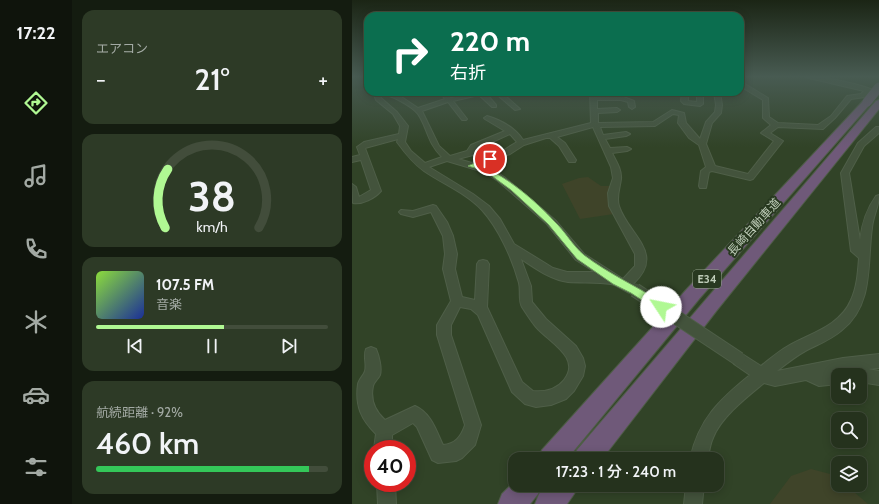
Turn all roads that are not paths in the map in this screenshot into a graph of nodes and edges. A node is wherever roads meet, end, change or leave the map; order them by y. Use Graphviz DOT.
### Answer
graph roads {
  1 [pos="380,101"];
  2 [pos="404,101"];
  3 [pos="441,101"];
  4 [pos="450,101"];
  5 [pos="489,101"];
  6 [pos="506,101"];
  7 [pos="594,101"];
  8 [pos="629,101"];
  9 [pos="684,101"];
  10 [pos="700,101"];
  11 [pos="717,101"];
  12 [pos="766,101"];
  13 [pos="846,101"];
  14 [pos="872,101"];
  15 [pos="872,101"];
  16 [pos="494,106"];
  17 [pos="632,107"];
  18 [pos="517,108"];
  19 [pos="418,110"];
  20 [pos="617,110"];
  21 [pos="595,111"];
  22 [pos="487,118"];
  23 [pos="464,119"];
  24 [pos="776,124"];
  25 [pos="595,125"];
  26 [pos="879,129"];
  27 [pos="511,131"];
  28 [pos="626,134"];
  29 [pos="552,136"];
  30 [pos="601,137"];
  31 [pos="402,139"];
  32 [pos="521,142"];
  33 [pos="702,144"];
  34 [pos="385,147"];
  35 [pos="627,149"];
  36 [pos="608,151"];
  37 [pos="364,156"];
  38 [pos="448,159"];
  39 [pos="352,160"];
  40 [pos="572,160"];
  41 [pos="424,166"];
  42 [pos="472,166"];
  43 [pos="711,168"];
  44 [pos="703,186"];
  45 [pos="352,187"];
  46 [pos="879,198"];
  47 [pos="404,212"];
  48 [pos="511,247"];
  49 [pos="864,256"];
  50 [pos="483,264"];
  51 [pos="625,285"];
  52 [pos="457,301"];
  53 [pos="481,310"];
  54 [pos="371,354"];
  55 [pos="879,361"];
  56 [pos="806,372"];
  57 [pos="762,375"];
  58 [pos="867,376"];
  59 [pos="831,378"];
  60 [pos="879,378"];
  61 [pos="384,431"];
  62 [pos="384,440"];
  63 [pos="557,452"];
  64 [pos="592,452"];
  65 [pos="700,452"];
  66 [pos="386,492"];
  67 [pos="523,492"];
  68 [pos="559,492"];
  69 [pos="695,492"];
  70 [pos="387,504"];
  71 [pos="512,504"];
  72 [pos="550,504"];
  73 [pos="694,504"];
  1 -- 31 [label="street"];
  2 -- 19 [label="street"];
  3 -- 19 [label="street"];
  4 -- 23 [label="street"];
  5 -- 16 [label="street"];
  6 -- 18 [label="street"];
  7 -- 21 [label="street"];
  8 -- 17 [label="street"];
  9 -- 10 [label="street"];
  11 -- 33 [label="street"];
  12 -- 24 [label="street"];
  13 -- 24 [label="street"];
  14 -- 63 [label="highway, 長崎自動車道 / E34"];
  15 -- 64 [label="highway, 長崎自動車道 / E34"];
  19 -- 38 [label="street"];
  20 -- 21 [label="street"];
  21 -- 25 [label="street"];
  22 -- 27 [label="street"];
  24 -- 43 [label="street"];
  25 -- 29 [label="street"];
  25 -- 30 [label="street"];
  25 -- 33 [label="street"];
  26 -- 49 [label="street"];
  27 -- 32 [label="street"];
  27 -- 38 [label="street"];
  28 -- 30 [label="street"];
  29 -- 32 [label="street"];
  29 -- 40 [label="street"];
  30 -- 36 [label="street"];
  31 -- 34 [label="street"];
  31 -- 37 [label="street"];
  31 -- 41 [label="street"];
  32 -- 42 [label="street"];
  33 -- 43 [label="street"];
  35 -- 36 [label="street"];
  36 -- 51 [label="street"];
  37 -- 39 [label="street"];
  37 -- 45 [label="street"];
  38 -- 41 [label="street"];
  38 -- 42 [label="street"];
  41 -- 48 [label="street"];
  42 -- 51 [label="street"];
  43 -- 44 [label="street"];
  46 -- 49 [label="street"];
  47 -- 52 [label="street"];
  48 -- 51 [label="street"];
  48 -- 53 [label="street"];
  49 -- 57 [label="street"];
  50 -- 53 [label="street"];
  51 -- 57 [label="street, bridge"];
  52 -- 53 [label="street"];
  52 -- 61 [label="street"];
  54 -- 61 [label="street"];
  55 -- 56 [label="street"];
  56 -- 57 [label="street"];
  56 -- 59 [label="street"];
  57 -- 65 [label="street"];
  58 -- 60 [label="street"];
  61 -- 62 [label="street"];
  66 -- 70 [label="street"];
  67 -- 71 [label="highway"];
  68 -- 72 [label="highway"];
  69 -- 73 [label="street"];
}
